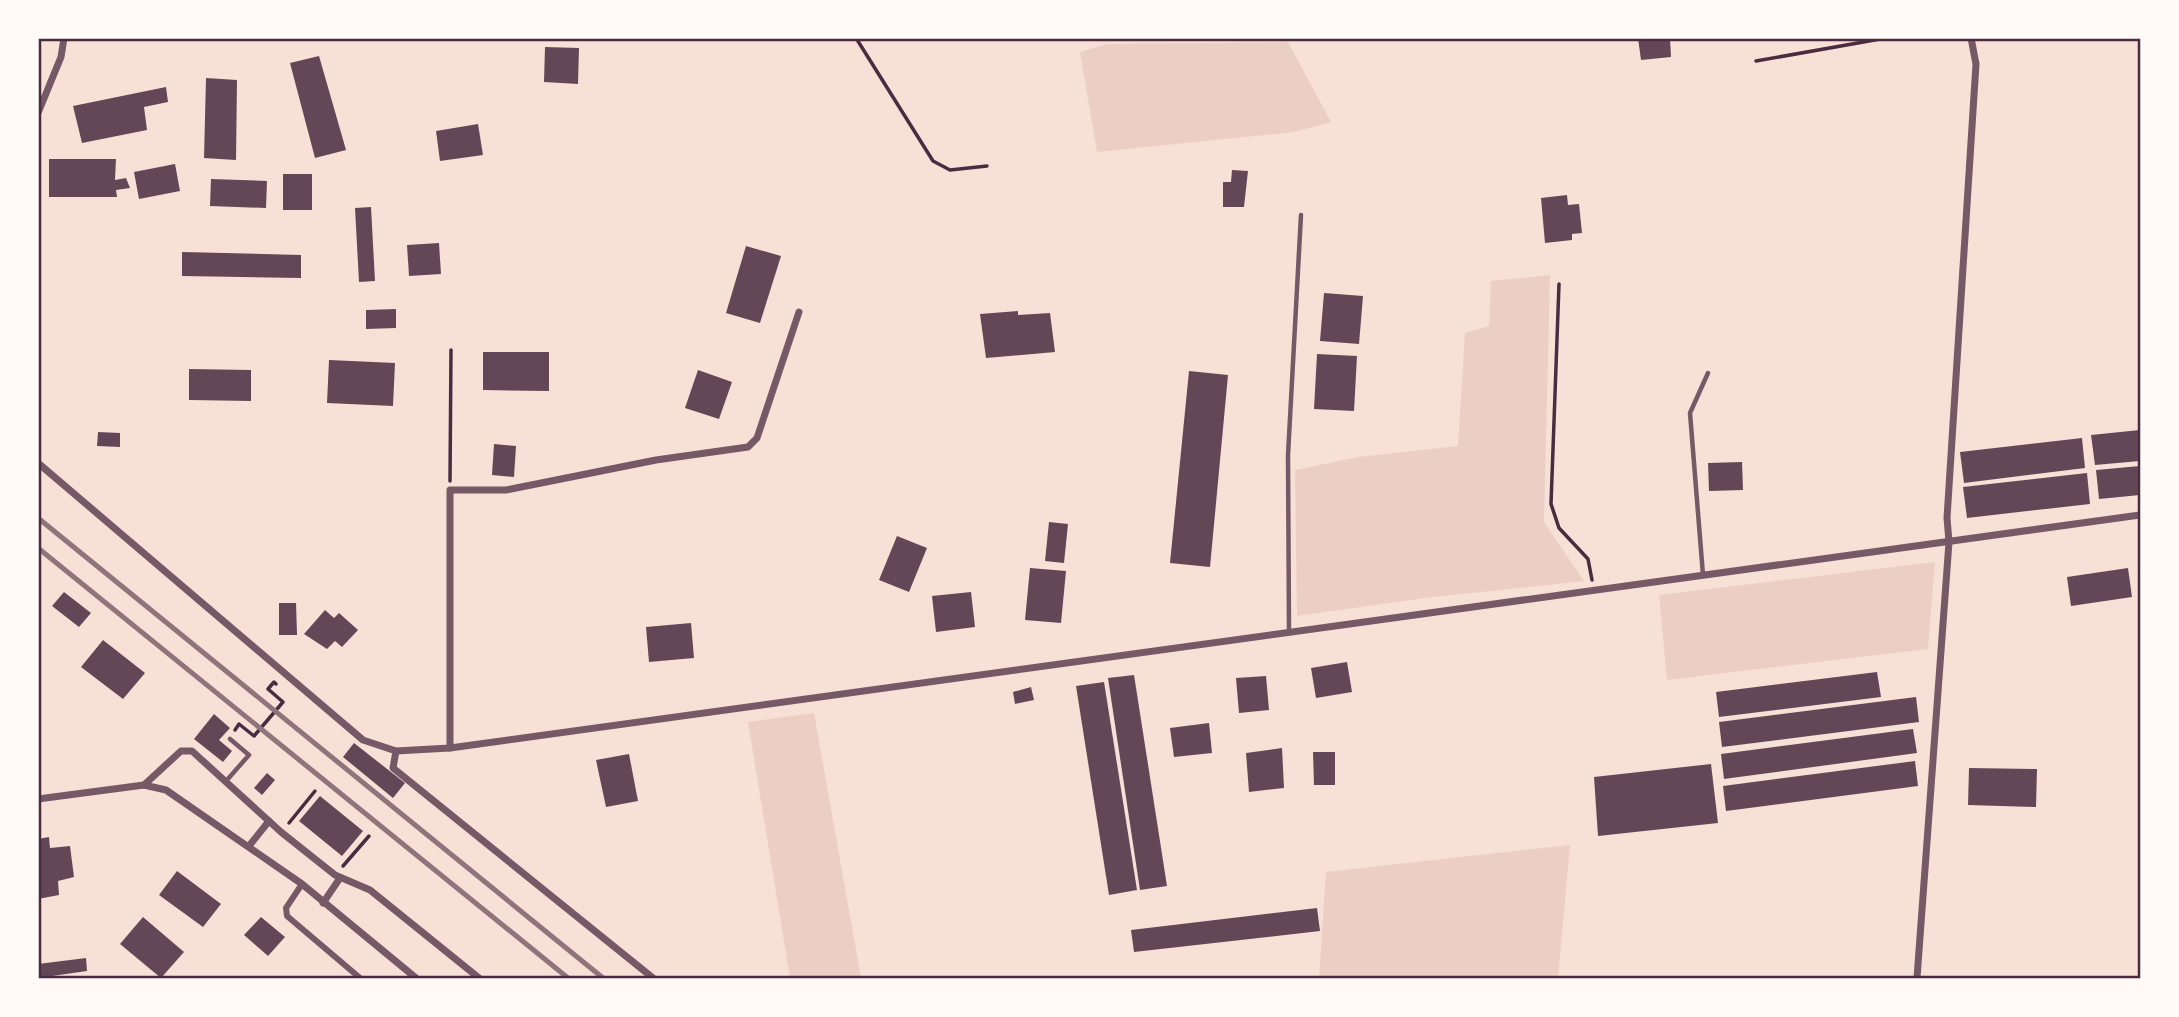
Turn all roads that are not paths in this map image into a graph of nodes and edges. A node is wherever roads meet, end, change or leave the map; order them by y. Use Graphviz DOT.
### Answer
graph roads {
  1 [pos="64,38"];
  2 [pos="1971,38"];
  3 [pos="38,113"];
  4 [pos="1301,215"];
  5 [pos="800,312"];
  6 [pos="1708,373"];
  7 [pos="38,463"];
  8 [pos="2140,515"];
  9 [pos="1949,542"];
  10 [pos="1703,575"];
  11 [pos="1289,630"];
  12 [pos="230,739"];
  13 [pos="450,748"];
  14 [pos="396,751"];
  15 [pos="227,780"];
  16 [pos="144,785"];
  17 [pos="38,799"];
  18 [pos="269,821"];
  19 [pos="249,846"];
  20 [pos="337,877"];
  21 [pos="302,884"];
  22 [pos="323,903"];
  23 [pos="360,978"];
  24 [pos="416,978"];
  25 [pos="480,978"];
  26 [pos="653,978"];
  27 [pos="1917,978"];
  1 -- 3 [label="street"];
  2 -- 9 [label="street"];
  4 -- 11 [label="lane"];
  5 -- 13 [label="street"];
  6 -- 10 [label="lane"];
  7 -- 14 [label="street"];
  8 -- 9 [label="street"];
  9 -- 10 [label="street"];
  9 -- 27 [label="street"];
  10 -- 11 [label="street"];
  11 -- 13 [label="street"];
  12 -- 15 [label="lane"];
  13 -- 14 [label="street"];
  14 -- 26 [label="street"];
  15 -- 16 [label="street"];
  15 -- 18 [label="street"];
  16 -- 17 [label="street"];
  16 -- 19 [label="street"];
  18 -- 19 [label="street"];
  18 -- 20 [label="street"];
  19 -- 21 [label="street"];
  20 -- 22 [label="street"];
  20 -- 25 [label="street"];
  21 -- 22 [label="street"];
  21 -- 23 [label="street"];
  22 -- 24 [label="street"];
}
